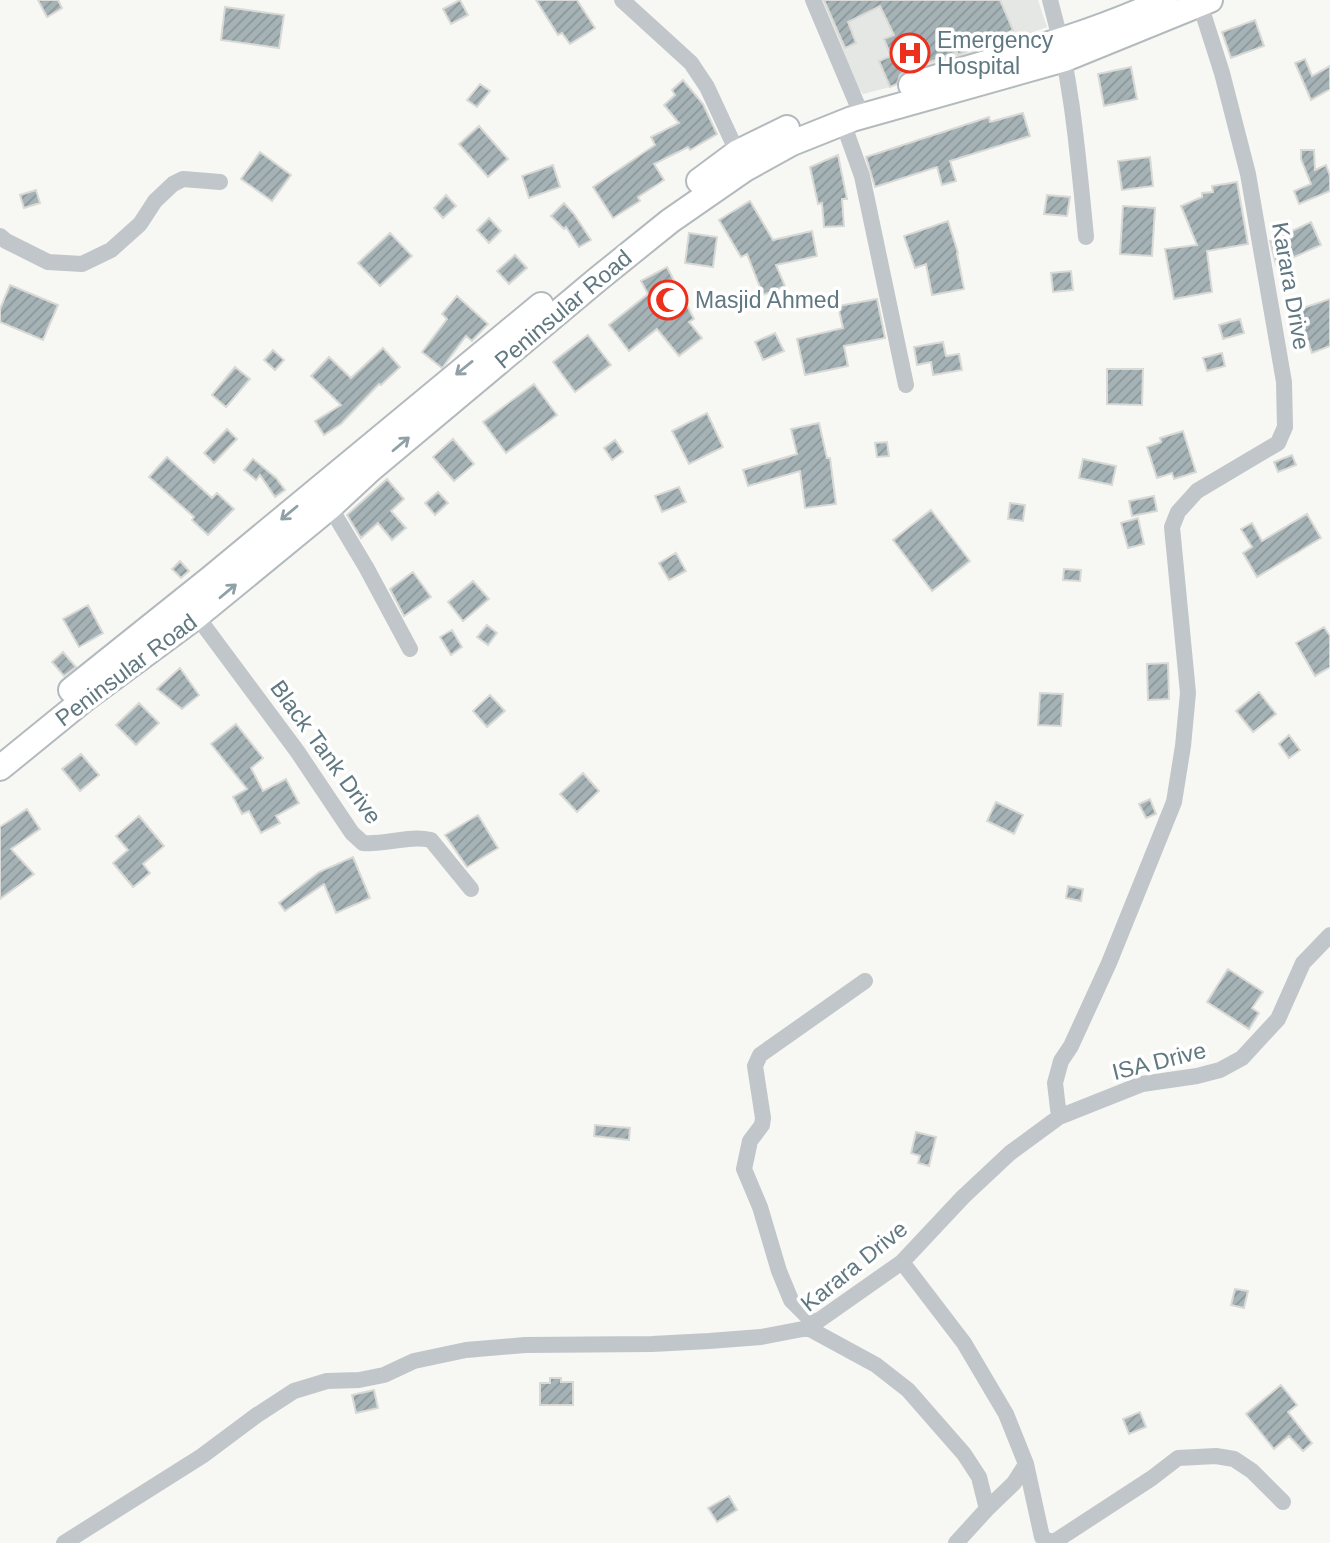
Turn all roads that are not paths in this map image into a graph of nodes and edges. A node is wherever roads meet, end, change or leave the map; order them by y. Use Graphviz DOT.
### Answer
graph roads {
  1 [pos="622,0"];
  2 [pos="813,0"];
  3 [pos="1050,0"];
  4 [pos="1166,0"];
  5 [pos="1205,2"];
  6 [pos="1063,50"];
  7 [pos="854,113"];
  8 [pos="741,161"];
  9 [pos="220,182"];
  10 [pos="1086,237"];
  11 [pos="2,242"];
  12 [pos="905,385"];
  13 [pos="330,507"];
  14 [pos="190,608"];
  15 [pos="410,649"];
  16 [pos="0,747"];
  17 [pos="0,768"];
  18 [pos="471,889"];
  19 [pos="1330,935"];
  20 [pos="865,981"];
  21 [pos="1059,1117"];
  22 [pos="902,1262"];
  23 [pos="811,1325"];
  24 [pos="1026,1464"];
  25 [pos="1283,1502"];
  26 [pos="987,1509"];
  27 [pos="64,1543"];
  28 [pos="956,1543"];
  1 -- 8 [label="street"];
  2 -- 7 [label="street"];
  3 -- 6 [label="street"];
  4 -- 6 [label="main road, Peninsular Road"];
  5 -- 6 [label="main road, Peninsular Road"];
  5 -- 21 [label="street, Karara Drive"];
  6 -- 7 [label="main road, Peninsular Road"];
  6 -- 10 [label="street"];
  7 -- 8 [label="main road, Peninsular Road"];
  7 -- 12 [label="street"];
  13 -- 8 [label="main road, Peninsular Road, one-way"];
  8 -- 14 [label="main road, Peninsular Road, one-way"];
  9 -- 11 [label="street"];
  14 -- 13 [label="main road, Peninsular Road, one-way"];
  13 -- 15 [label="street"];
  14 -- 16 [label="main road, Peninsular Road"];
  14 -- 17 [label="main road, Peninsular Road"];
  14 -- 18 [label="street, Black Tank Drive"];
  19 -- 21 [label="street, ISA Drive"];
  20 -- 23 [label="street"];
  21 -- 22 [label="street, Karara Drive"];
  22 -- 23 [label="street, Karara Drive"];
  22 -- 24 [label="street"];
  23 -- 26 [label="street, Karara Drive"];
  23 -- 27 [label="street"];
  24 -- 25 [label="street"];
  24 -- 26 [label="street"];
  26 -- 28 [label="street"];
}
